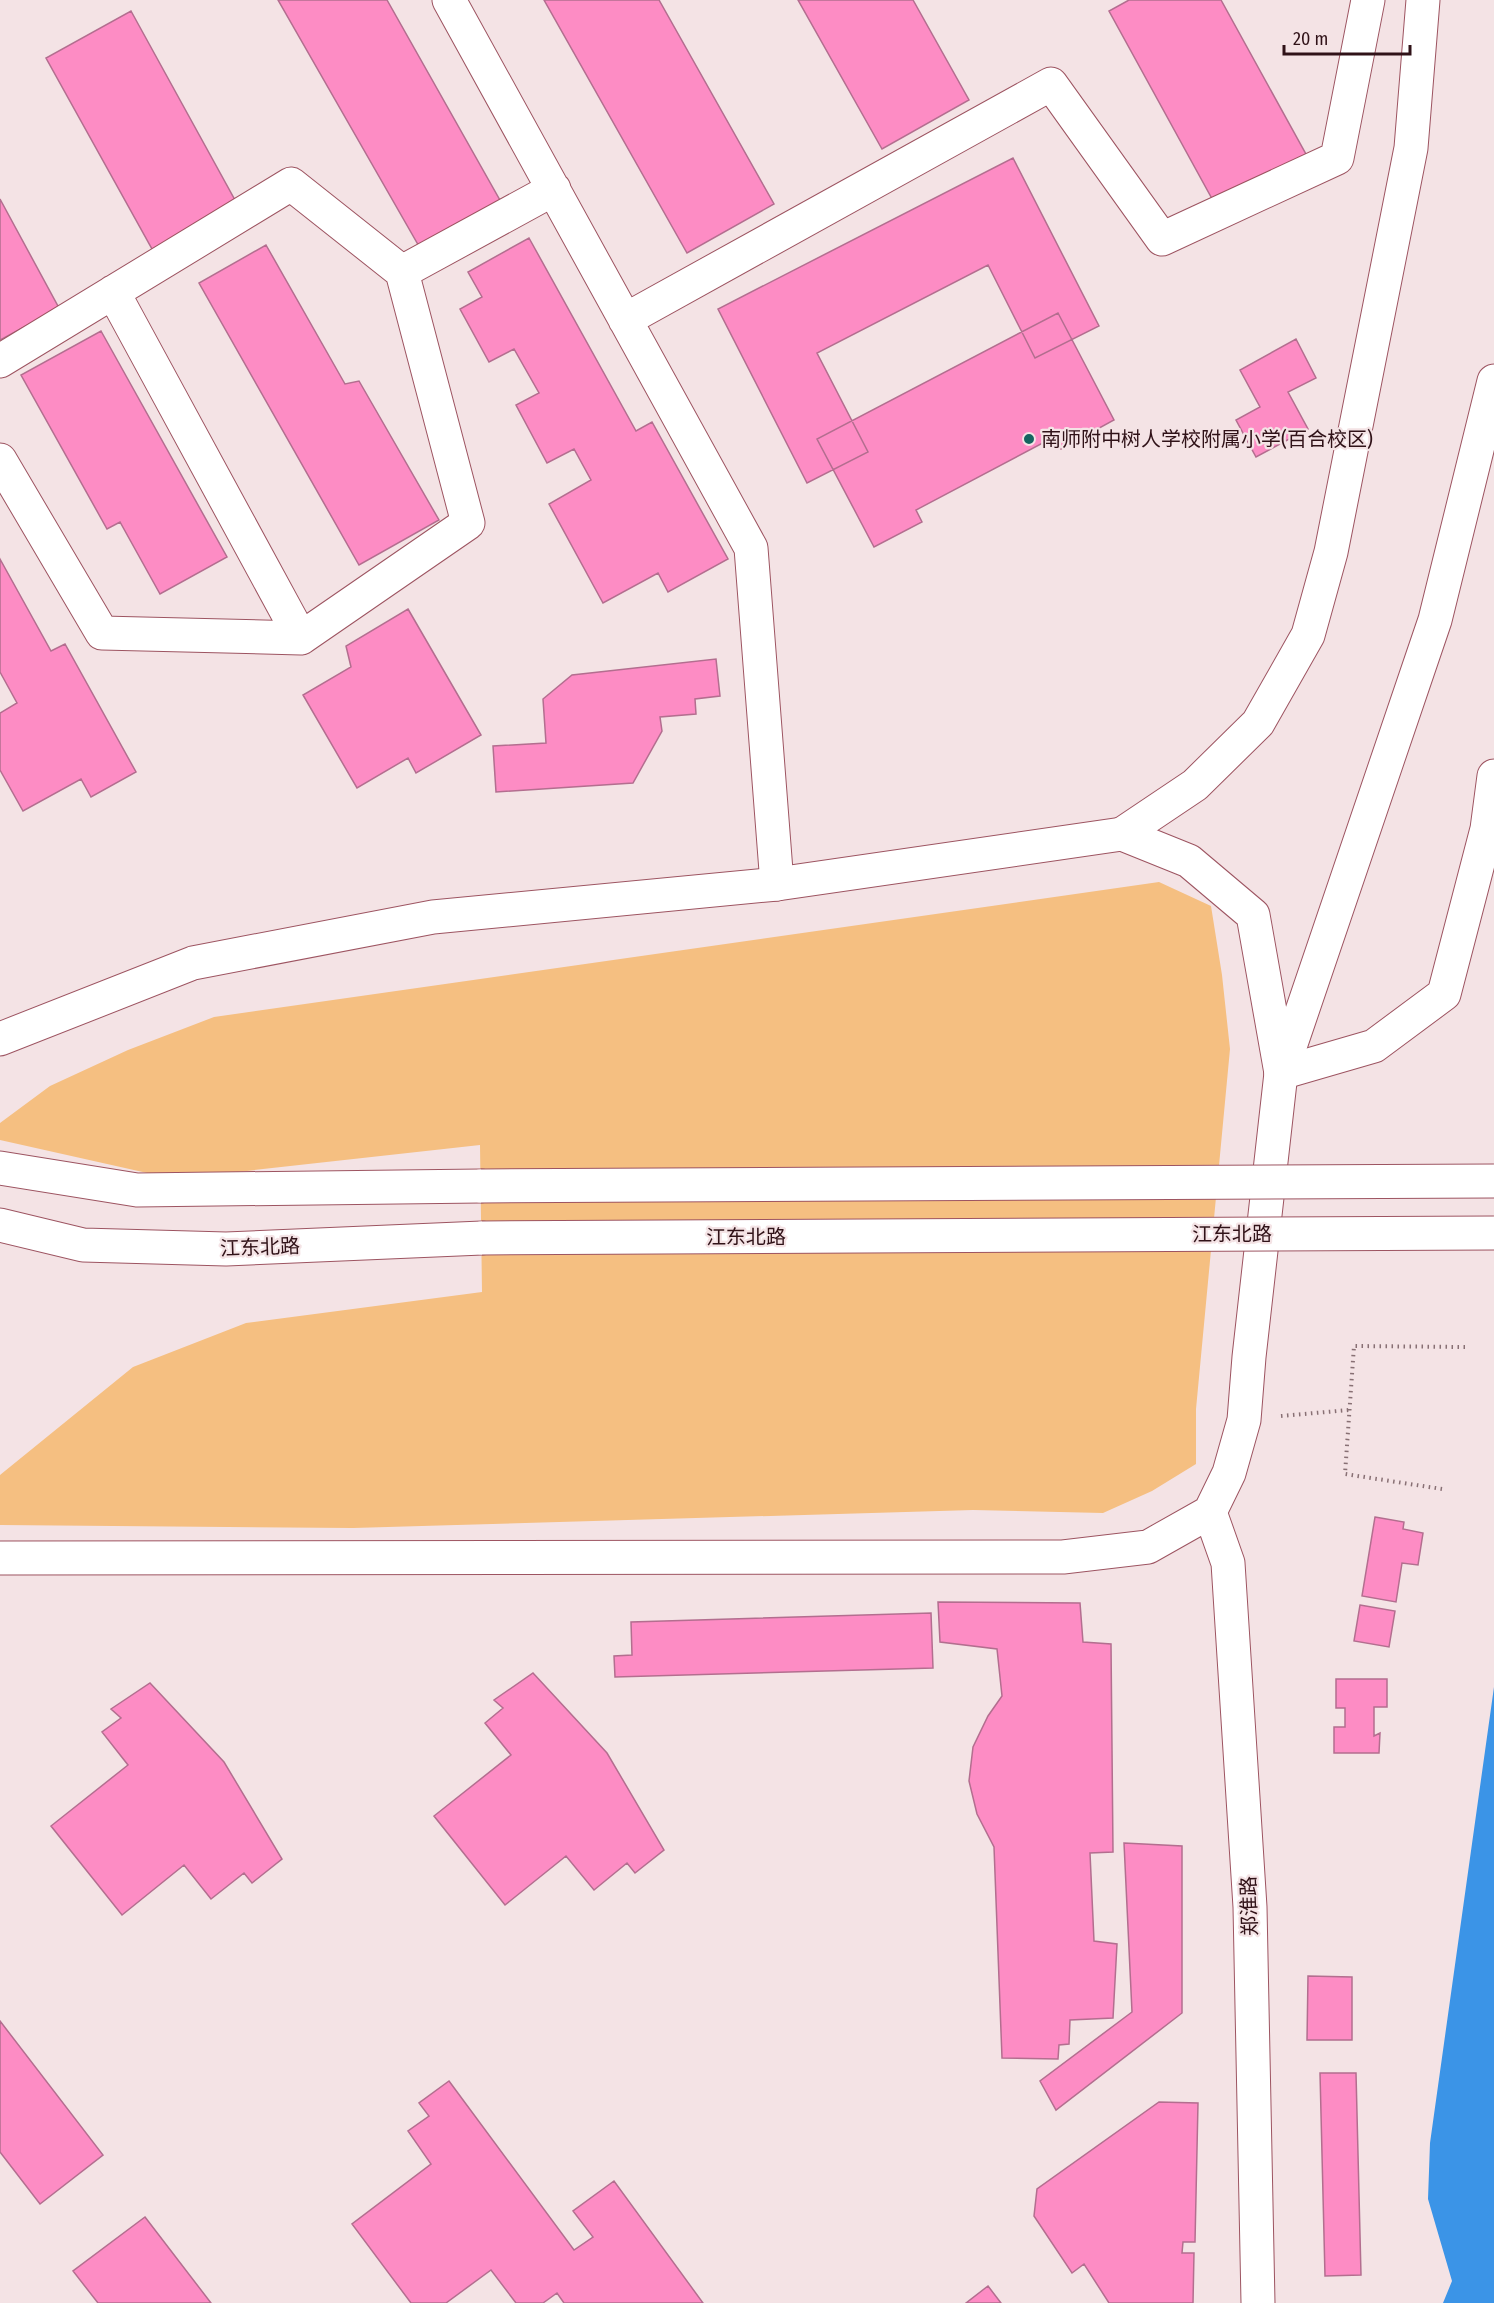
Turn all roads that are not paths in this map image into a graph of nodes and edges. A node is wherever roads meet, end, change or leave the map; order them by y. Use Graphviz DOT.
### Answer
graph roads {
  1 [pos="449,0"];
  2 [pos="1368,0"];
  3 [pos="1423,0"];
  4 [pos="554,189"];
  5 [pos="402,272"];
  6 [pos="113,292"];
  7 [pos="625,320"];
  8 [pos="0,361"];
  9 [pos="1494,381"];
  10 [pos="0,460"];
  11 [pos="301,638"];
  12 [pos="1494,776"];
  13 [pos="1122,834"];
  14 [pos="777,884"];
  15 [pos="0,1039"];
  16 [pos="1281,1073"];
  17 [pos="0,1168"];
  18 [pos="1494,1180"];
  19 [pos="0,1226"];
  20 [pos="1494,1233"];
  21 [pos="1210,1512"];
  22 [pos="0,1558"];
  23 [pos="1258,2303"];
  1 -- 4 [label="main road"];
  2 -- 7 [label="main road"];
  3 -- 13 [label="main road"];
  4 -- 5 [label="main road"];
  4 -- 7 [label="main road"];
  5 -- 6 [label="main road"];
  5 -- 11 [label="main road"];
  6 -- 8 [label="main road"];
  6 -- 11 [label="main road"];
  7 -- 14 [label="main road"];
  9 -- 16 [label="main road"];
  10 -- 11 [label="main road"];
  12 -- 16 [label="main road"];
  13 -- 14 [label="main road"];
  13 -- 16 [label="main road"];
  14 -- 15 [label="main road"];
  16 -- 21 [label="main road"];
  17 -- 18 [label="main road, bridge"];
  19 -- 20 [label="main road, 江东北路, bridge"];
  21 -- 22 [label="main road"];
  21 -- 23 [label="main road, 郑淮路"];
}
